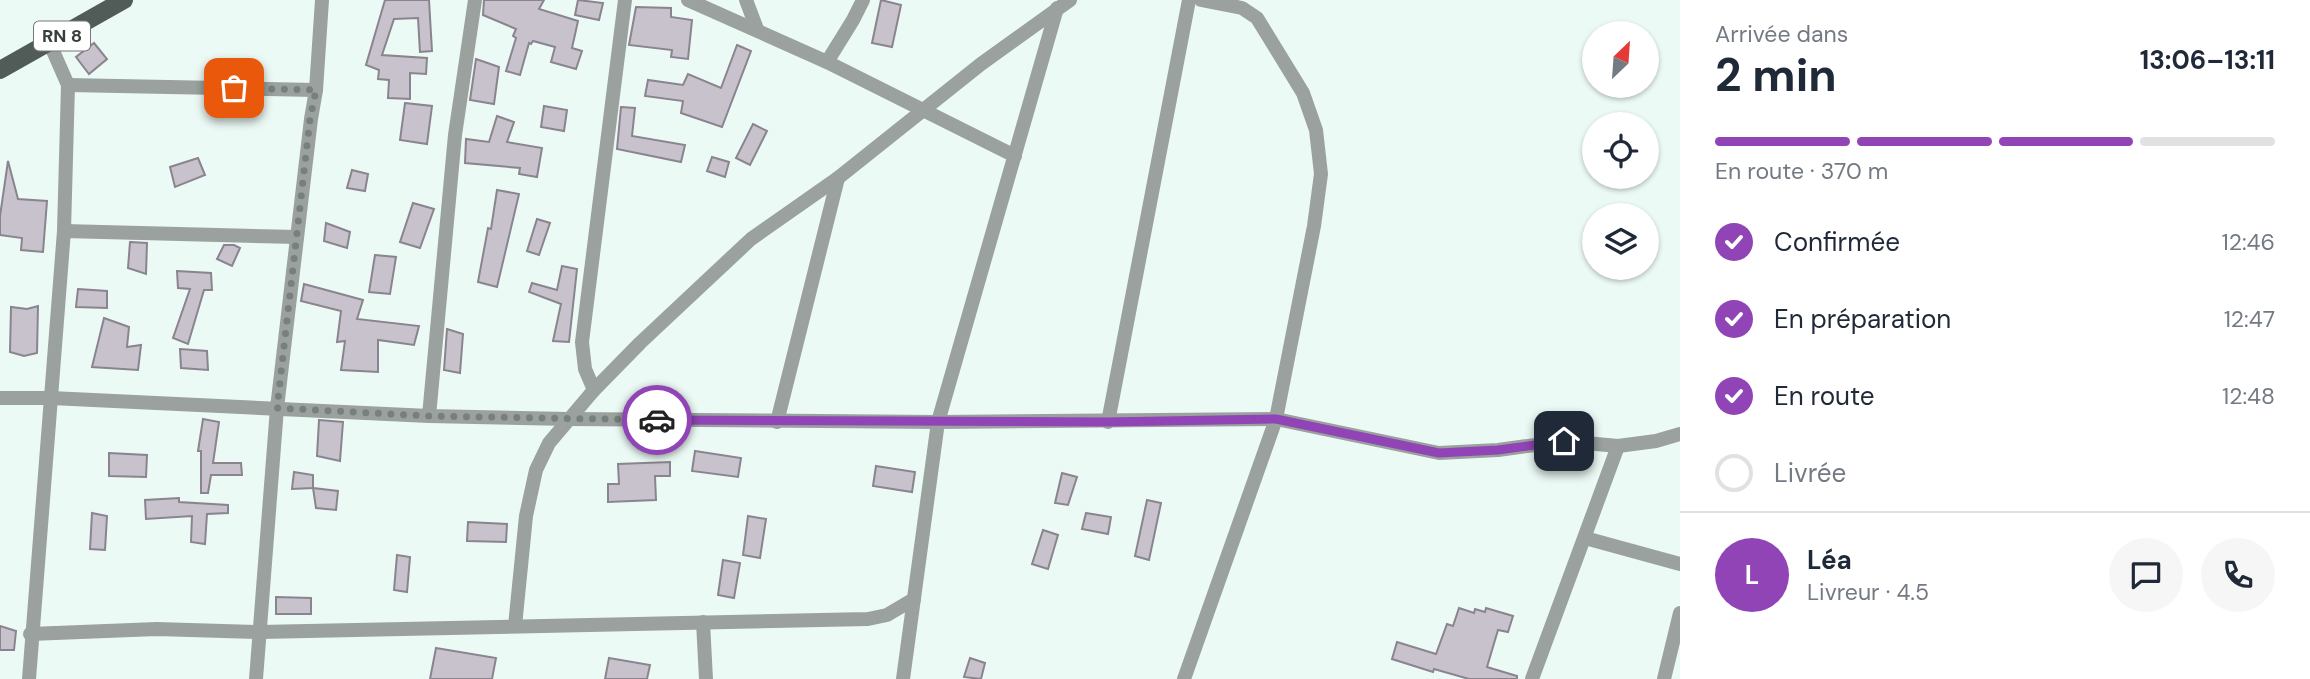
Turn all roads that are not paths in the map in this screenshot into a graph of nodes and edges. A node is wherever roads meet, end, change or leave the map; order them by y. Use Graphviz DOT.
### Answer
graph roads {
  1 [pos="124,0"];
  2 [pos="322,0"];
  3 [pos="475,0"];
  4 [pos="625,0"];
  5 [pos="688,0"];
  6 [pos="746,0"];
  7 [pos="863,0"];
  8 [pos="1189,0"];
  9 [pos="1201,0"];
  10 [pos="1060,3"];
  11 [pos="757,29"];
  12 [pos="50,44"];
  13 [pos="827,62"];
  14 [pos="0,71"];
  15 [pos="68,85"];
  16 [pos="316,90"];
  17 [pos="925,110"];
  18 [pos="1015,156"];
  19 [pos="838,178"];
  20 [pos="64,231"];
  21 [pos="297,237"];
  22 [pos="594,390"];
  23 [pos="0,398"];
  24 [pos="51,398"];
  25 [pos="277,408"];
  26 [pos="429,416"];
  27 [pos="569,419"];
  28 [pos="1276,419"];
  29 [pos="777,422"];
  30 [pos="938,422"];
  31 [pos="1108,422"];
  32 [pos="1680,434"];
  33 [pos="1618,446"];
  34 [pos="1585,538"];
  35 [pos="1680,564"];
  36 [pos="914,600"];
  37 [pos="1680,613"];
  38 [pos="703,622"];
  39 [pos="515,626"];
  40 [pos="260,632"];
  41 [pos="30,634"];
  42 [pos="29,679"];
  43 [pos="257,679"];
  44 [pos="706,679"];
  45 [pos="903,679"];
  46 [pos="1184,679"];
  47 [pos="1532,679"];
  48 [pos="1664,679"];
  1 -- 12 [label="main road, RN 8"];
  2 -- 16 [label="street"];
  3 -- 26 [label="street"];
  4 -- 22 [label="street"];
  5 -- 11 [label="street"];
  6 -- 11 [label="street"];
  7 -- 13 [label="street"];
  8 -- 31 [label="street"];
  9 -- 28 [label="street"];
  10 -- 17 [label="street"];
  10 -- 18 [label="street"];
  11 -- 13 [label="street"];
  12 -- 14 [label="main road, RN 8"];
  12 -- 15 [label="street"];
  13 -- 17 [label="street"];
  15 -- 16 [label="street"];
  15 -- 20 [label="street"];
  16 -- 21 [label="street"];
  17 -- 18 [label="street"];
  17 -- 19 [label="street"];
  18 -- 30 [label="street"];
  19 -- 22 [label="street"];
  19 -- 29 [label="street"];
  20 -- 21 [label="street"];
  20 -- 24 [label="street"];
  21 -- 25 [label="street"];
  22 -- 27 [label="street"];
  23 -- 24 [label="street"];
  24 -- 25 [label="street"];
  24 -- 41 [label="street"];
  25 -- 26 [label="street"];
  25 -- 40 [label="street"];
  26 -- 27 [label="street"];
  27 -- 29 [label="street"];
  27 -- 39 [label="street"];
  28 -- 31 [label="street"];
  28 -- 33 [label="street"];
  28 -- 46 [label="street"];
  29 -- 30 [label="street"];
  30 -- 31 [label="street"];
  30 -- 36 [label="street"];
  32 -- 33 [label="street"];
  33 -- 34 [label="street"];
  34 -- 35 [label="street"];
  34 -- 47 [label="street"];
  36 -- 38 [label="street"];
  36 -- 45 [label="street"];
  37 -- 48 [label="street"];
  38 -- 39 [label="street"];
  38 -- 44 [label="street"];
  39 -- 40 [label="street"];
  40 -- 41 [label="street"];
  40 -- 43 [label="street"];
  41 -- 42 [label="street"];
}
